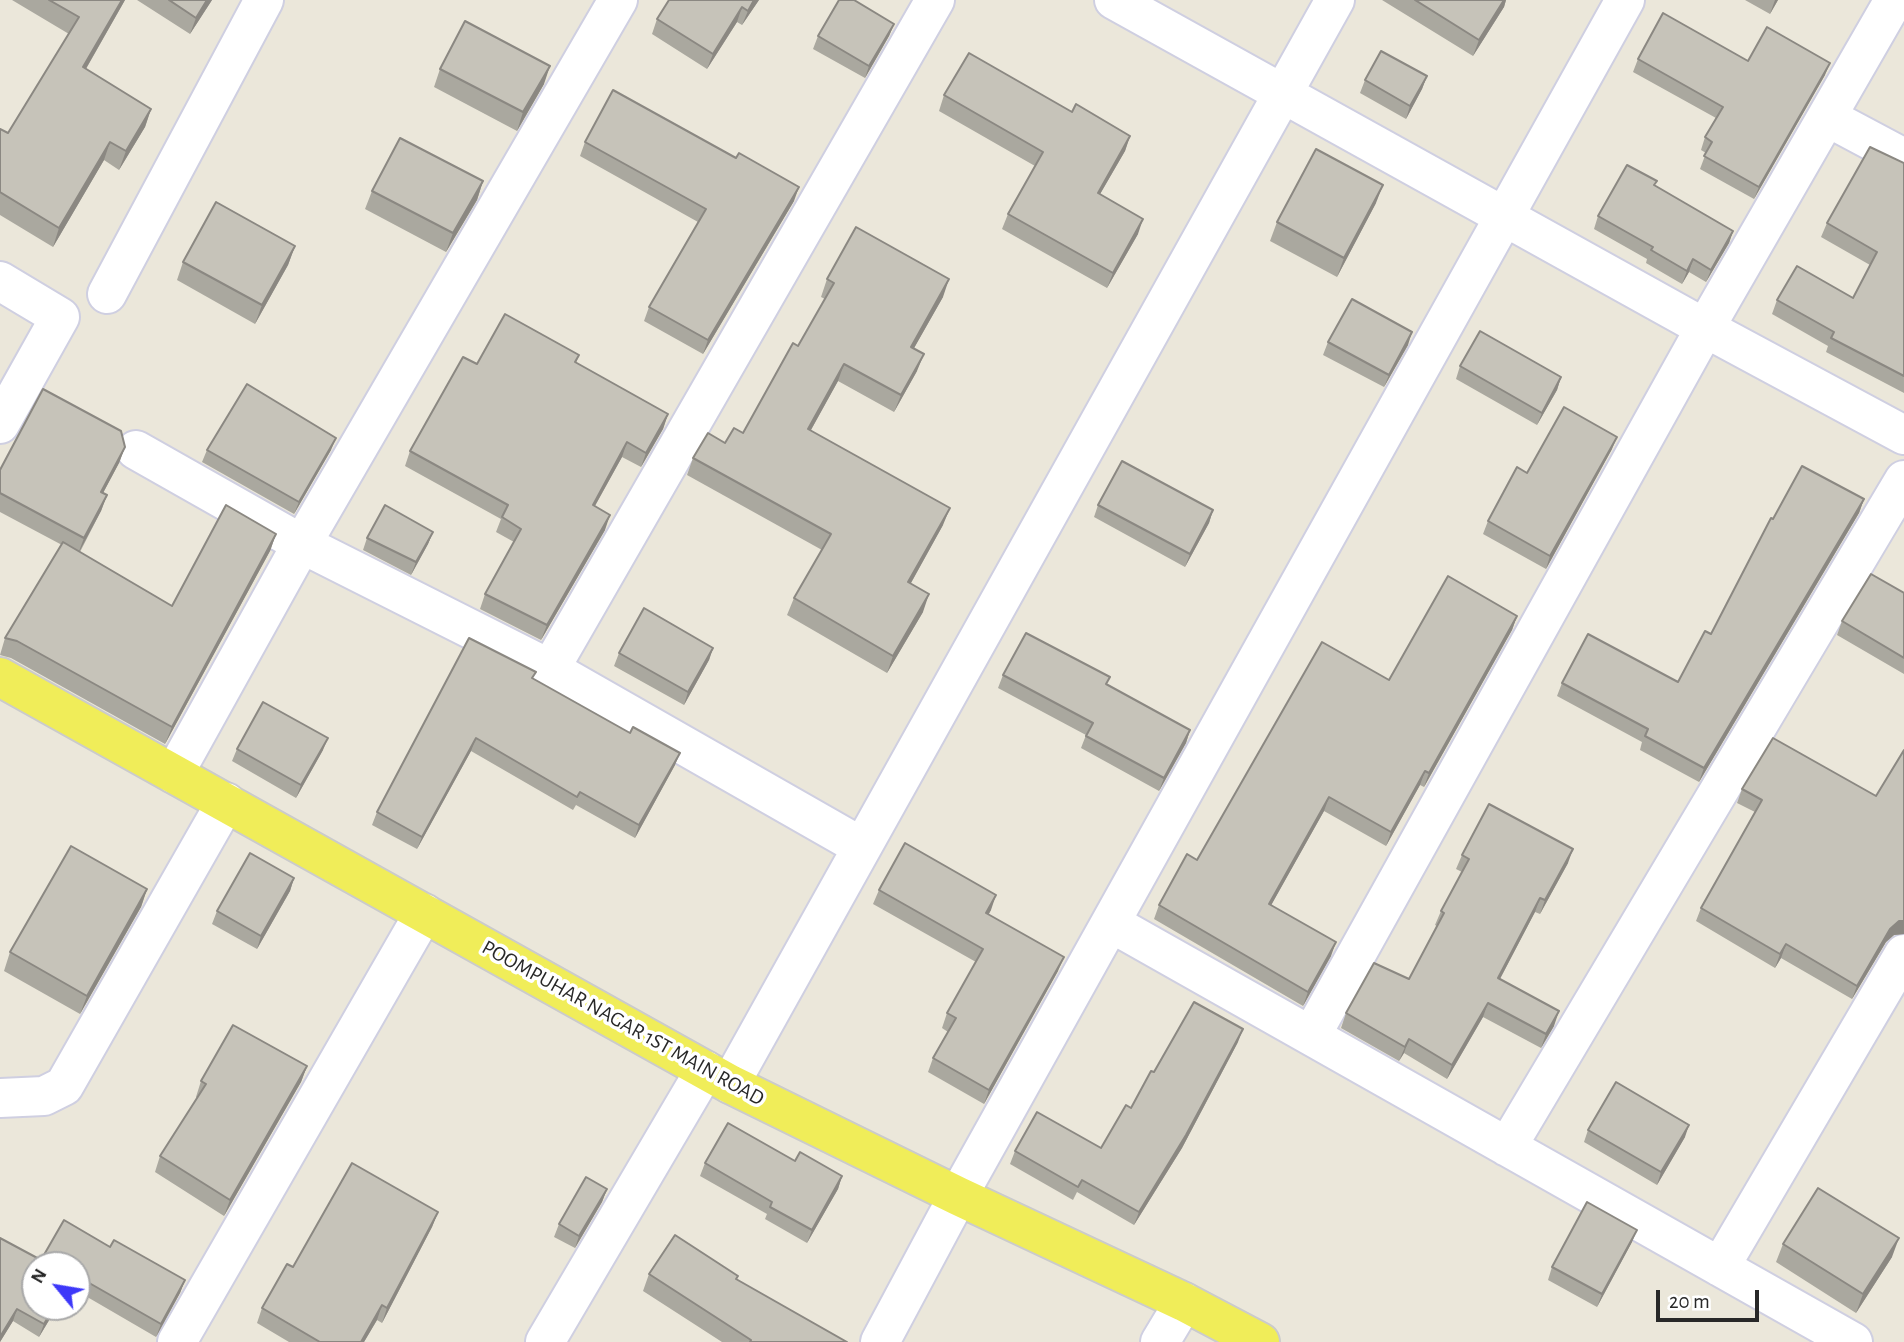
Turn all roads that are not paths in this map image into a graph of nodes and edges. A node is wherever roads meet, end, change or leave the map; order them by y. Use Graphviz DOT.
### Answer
graph roads {
  1 [pos="264,0"];
  2 [pos="618,0"];
  3 [pos="935,0"];
  4 [pos="1114,0"];
  5 [pos="1335,0"];
  6 [pos="1625,0"];
  7 [pos="1894,0"];
  8 [pos="1283,93"];
  9 [pos="1827,117"];
  10 [pos="1904,158"];
  11 [pos="1504,218"];
  12 [pos="0,281"];
  13 [pos="107,294"];
  14 [pos="1705,328"];
  15 [pos="0,424"];
  16 [pos="1904,435"];
  17 [pos="136,450"];
  18 [pos="1904,480"];
  19 [pos="302,544"];
  20 [pos="550,669"];
  21 [pos="3,684"];
  22 [pos="174,774"];
  23 [pos="226,802"];
  24 [pos="862,847"];
  25 [pos="424,913"];
  26 [pos="1111,923"];
  27 [pos="1904,954"];
  28 [pos="1311,1036"];
  29 [pos="717,1077"];
  30 [pos="0,1098"];
  31 [pos="1507,1147"];
  32 [pos="958,1196"];
  33 [pos="1720,1267"];
  34 [pos="1184,1302"];
  35 [pos="177,1342"];
  36 [pos="545,1342"];
  37 [pos="880,1342"];
  38 [pos="1160,1342"];
  39 [pos="1260,1342"];
  40 [pos="1853,1342"];
  1 -- 13 [label="street"];
  2 -- 19 [label="street"];
  3 -- 20 [label="street"];
  4 -- 8 [label="street"];
  5 -- 8 [label="street"];
  6 -- 11 [label="street"];
  7 -- 9 [label="street"];
  8 -- 11 [label="street"];
  8 -- 24 [label="street"];
  9 -- 10 [label="street"];
  9 -- 14 [label="street"];
  11 -- 14 [label="street"];
  11 -- 26 [label="street"];
  12 -- 15 [label="street"];
  14 -- 16 [label="street"];
  14 -- 28 [label="street"];
  17 -- 19 [label="street"];
  18 -- 31 [label="street"];
  19 -- 20 [label="street"];
  19 -- 22 [label="street"];
  20 -- 24 [label="street"];
  21 -- 22 [label="main road, POOMPUHAR NAGAR 1ST MAIN ROAD"];
  22 -- 23 [label="main road, POOMPUHAR NAGAR 1ST MAIN ROAD"];
  23 -- 25 [label="main road, POOMPUHAR NAGAR 1ST MAIN ROAD"];
  23 -- 30 [label="street"];
  24 -- 29 [label="street"];
  25 -- 29 [label="main road, POOMPUHAR NAGAR 1ST MAIN ROAD"];
  25 -- 35 [label="street"];
  26 -- 28 [label="street"];
  26 -- 32 [label="street"];
  27 -- 33 [label="street"];
  28 -- 31 [label="street"];
  29 -- 32 [label="main road, POOMPUHAR NAGAR 1ST MAIN ROAD"];
  29 -- 36 [label="street"];
  31 -- 33 [label="street"];
  32 -- 34 [label="main road, POOMPUHAR NAGAR 1ST MAIN ROAD"];
  32 -- 37 [label="street"];
  33 -- 40 [label="street"];
  34 -- 38 [label="street"];
  34 -- 39 [label="main road, POOMPUHAR NAGAR 1ST MAIN ROAD"];
}
